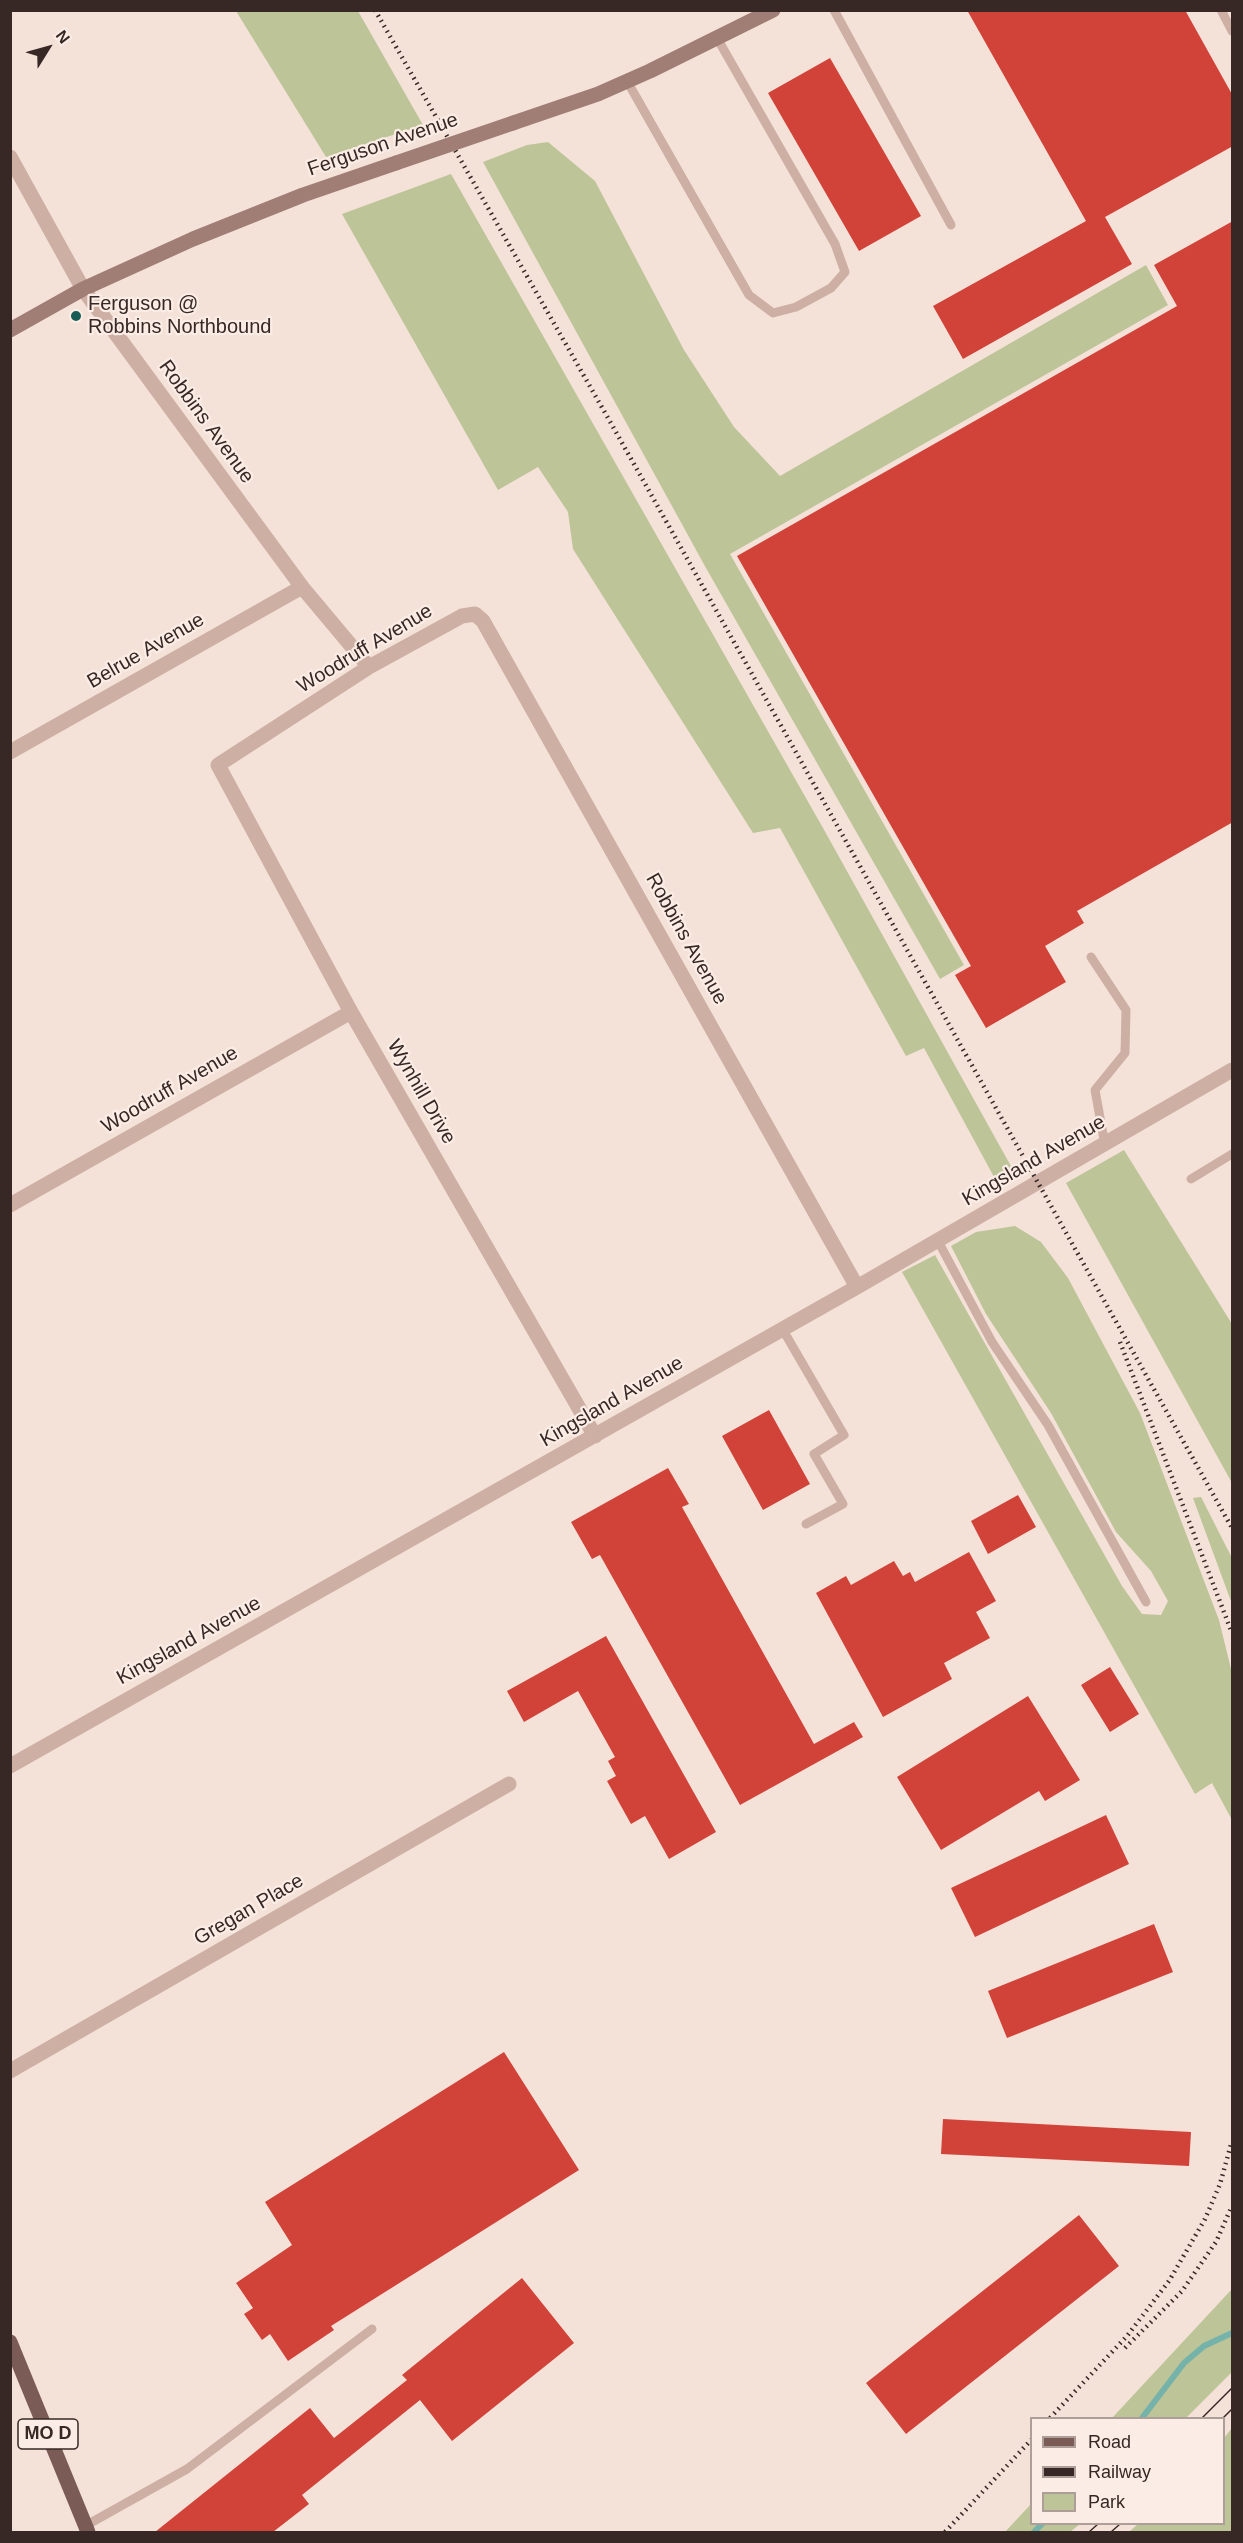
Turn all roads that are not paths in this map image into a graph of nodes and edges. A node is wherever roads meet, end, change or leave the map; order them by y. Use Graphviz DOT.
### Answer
graph roads {
  1 [pos="773,10"];
  2 [pos="834,10"];
  3 [pos="1221,10"];
  4 [pos="1233,31"];
  5 [pos="717,38"];
  6 [pos="627,81"];
  7 [pos="10,157"];
  8 [pos="951,225"];
  9 [pos="82,289"];
  10 [pos="10,330"];
  11 [pos="302,587"];
  12 [pos="475,614"];
  13 [pos="369,667"];
  14 [pos="10,752"];
  15 [pos="218,765"];
  16 [pos="1091,957"];
  17 [pos="351,1011"];
  18 [pos="1233,1070"];
  19 [pos="1105,1145"];
  20 [pos="1233,1154"];
  21 [pos="1191,1179"];
  22 [pos="10,1205"];
  23 [pos="938,1241"];
  24 [pos="857,1287"];
  25 [pos="783,1330"];
  26 [pos="595,1436"];
  27 [pos="806,1524"];
  28 [pos="1146,1602"];
  29 [pos="10,1766"];
  30 [pos="509,1784"];
  31 [pos="10,2071"];
  32 [pos="372,2329"];
  33 [pos="10,2342"];
  34 [pos="87,2529"];
  1 -- 5 [label="street, Ferguson Avenue"];
  2 -- 8 [label="lane"];
  3 -- 4 [label="lane"];
  5 -- 6 [label="street, Ferguson Avenue"];
  5 -- 6 [label="lane"];
  6 -- 9 [label="street, Ferguson Avenue, bridge"];
  7 -- 9 [label="street, Robbins Avenue"];
  9 -- 10 [label="street, Ferguson Avenue"];
  9 -- 11 [label="street, Robbins Avenue"];
  11 -- 13 [label="street, Robbins Avenue"];
  11 -- 14 [label="street, Belrue Avenue"];
  12 -- 13 [label="street, Woodruff Avenue"];
  12 -- 24 [label="street, Robbins Avenue"];
  13 -- 15 [label="street, Woodruff Avenue"];
  15 -- 17 [label="street, Wynhill Drive"];
  16 -- 19 [label="lane"];
  17 -- 22 [label="street, Woodruff Avenue"];
  17 -- 26 [label="street, Wynhill Drive"];
  18 -- 19 [label="street, Kingsland Avenue"];
  19 -- 23 [label="street, Kingsland Avenue"];
  20 -- 21 [label="lane"];
  23 -- 24 [label="street, Kingsland Avenue"];
  23 -- 28 [label="lane"];
  24 -- 25 [label="street, Kingsland Avenue"];
  25 -- 26 [label="street, Kingsland Avenue"];
  25 -- 27 [label="lane"];
  26 -- 29 [label="street, Kingsland Avenue"];
  30 -- 31 [label="street, Gregan Place"];
  32 -- 34 [label="lane"];
  33 -- 34 [label="main road, MO D"];
}
